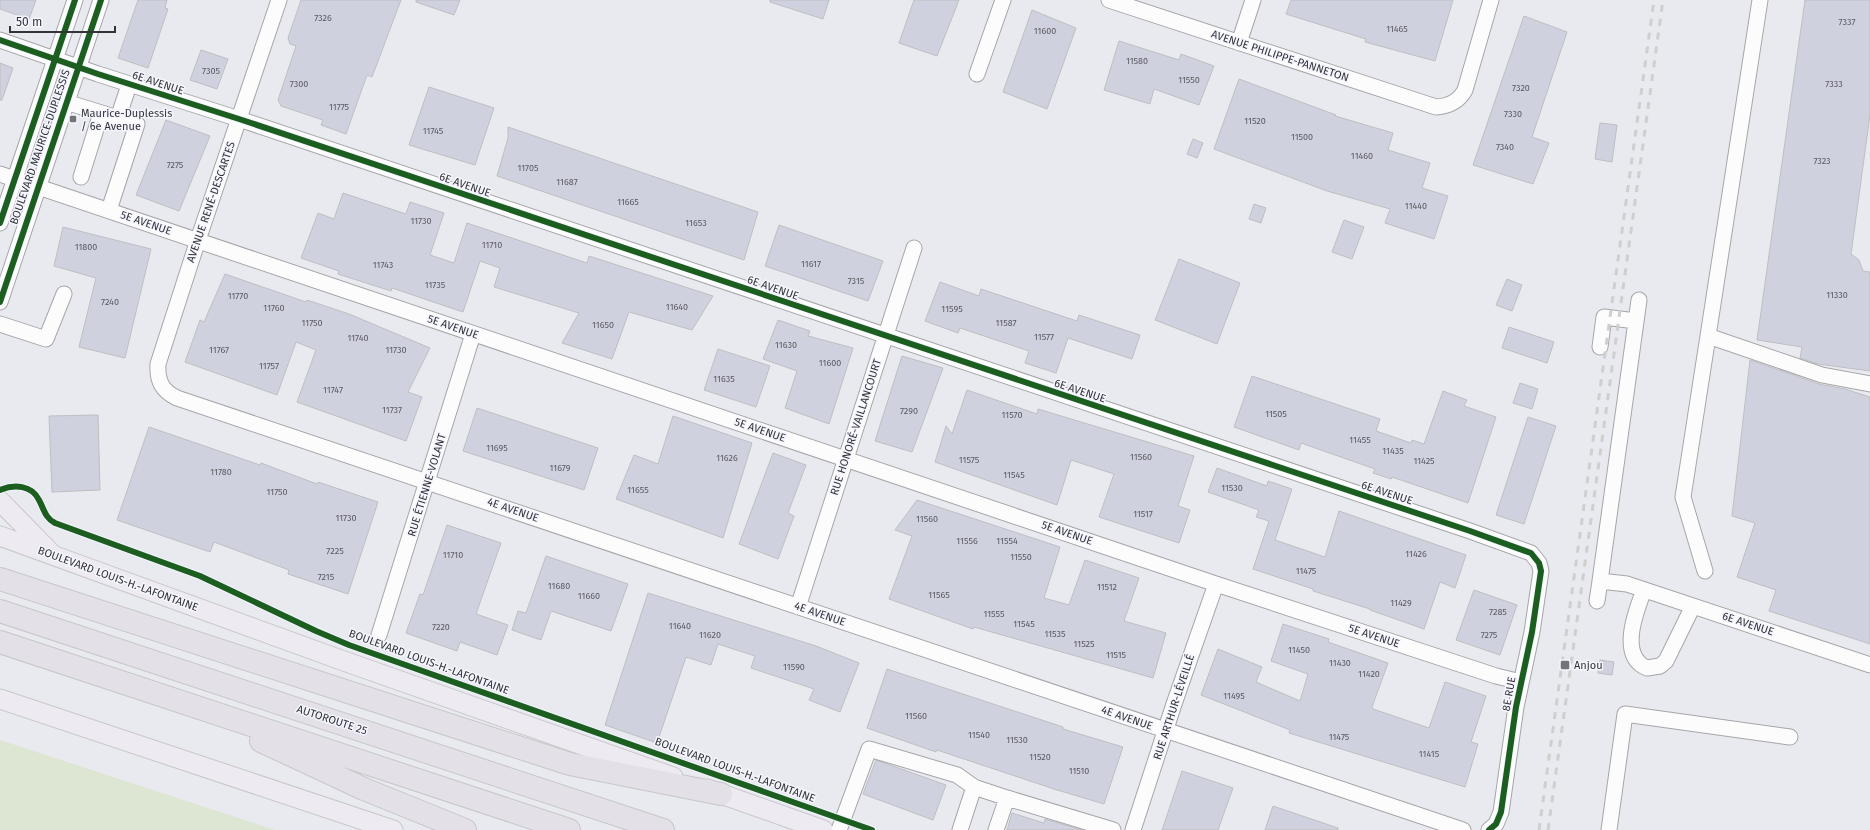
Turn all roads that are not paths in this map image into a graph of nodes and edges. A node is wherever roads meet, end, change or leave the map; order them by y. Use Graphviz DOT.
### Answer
graph roads {
  1 [pos="76,0"];
  2 [pos="101,0"];
  3 [pos="279,0"];
  4 [pos="1003,0"];
  5 [pos="1109,0"];
  6 [pos="1253,0"];
  7 [pos="1491,0"];
  8 [pos="1760,0"];
  9 [pos="0,40"];
  10 [pos="1239,43"];
  11 [pos="56,58"];
  12 [pos="78,67"];
  13 [pos="977,74"];
  14 [pos="129,84"];
  15 [pos="66,102"];
  16 [pos="101,113"];
  17 [pos="118,118"];
  18 [pos="239,119"];
  19 [pos="0,174"];
  20 [pos="81,177"];
  21 [pos="14,179"];
  22 [pos="38,186"];
  23 [pos="109,210"];
  24 [pos="0,223"];
  25 [pos="198,240"];
  26 [pos="914,248"];
  27 [pos="64,294"];
  28 [pos="1639,300"];
  29 [pos="0,302"];
  30 [pos="1636,321"];
  31 [pos="0,324"];
  32 [pos="473,334"];
  33 [pos="886,336"];
  34 [pos="1708,336"];
  35 [pos="1600,347"];
  36 [pos="1870,384"];
  37 [pos="177,398"];
  38 [pos="845,459"];
  39 [pos="428,482"];
  40 [pos="0,501"];
  41 [pos="0,536"];
  42 [pos="53,555"];
  43 [pos="1537,559"];
  44 [pos="1706,571"];
  45 [pos="0,578"];
  46 [pos="1600,581"];
  47 [pos="1216,584"];
  48 [pos="1644,590"];
  49 [pos="1597,600"];
  50 [pos="1694,606"];
  51 [pos="798,607"];
  52 [pos="0,611"];
  53 [pos="379,635"];
  54 [pos="0,642"];
  55 [pos="1870,665"];
  56 [pos="1521,682"];
  57 [pos="162,696"];
  58 [pos="0,699"];
  59 [pos="1165,731"];
  60 [pos="1790,737"];
  61 [pos="974,787"];
  62 [pos="721,794"];
  63 [pos="1007,798"];
  64 [pos="1109,829"];
  65 [pos="393,830"];
  66 [pos="465,830"];
  67 [pos="569,830"];
  68 [pos="663,830"];
  69 [pos="823,830"];
  70 [pos="839,830"];
  71 [pos="960,830"];
  72 [pos="996,830"];
  73 [pos="1133,830"];
  74 [pos="1462,830"];
  75 [pos="1489,830"];
  76 [pos="1609,830"];
  1 -- 11 [label="street, BOULEVARD MAURICE-DUPLESSIS"];
  2 -- 12 [label="street, BOULEVARD MAURICE-DUPLESSIS"];
  3 -- 18 [label="street, AVENUE RENÉ-DESCARTES"];
  4 -- 13 [label="street"];
  5 -- 10 [label="street, AVENUE PHILIPPE-PANNETON"];
  6 -- 10 [label="street"];
  7 -- 10 [label="street, AVENUE PHILIPPE-PANNETON"];
  8 -- 34 [label="street"];
  9 -- 11 [label="street, 6E AVENUE"];
  11 -- 12 [label="street, 6E AVENUE"];
  11 -- 21 [label="street, BOULEVARD MAURICE-DUPLESSIS"];
  12 -- 14 [label="street, 6E AVENUE"];
  12 -- 15 [label="street, BOULEVARD MAURICE-DUPLESSIS"];
  14 -- 17 [label="street"];
  14 -- 18 [label="street, 6E AVENUE"];
  15 -- 16 [label="street"];
  15 -- 22 [label="street, BOULEVARD MAURICE-DUPLESSIS"];
  16 -- 17 [label="street"];
  16 -- 20 [label="street"];
  17 -- 23 [label="street"];
  18 -- 25 [label="street, AVENUE RENÉ-DESCARTES"];
  18 -- 33 [label="street, 6E AVENUE"];
  19 -- 21 [label="street, 5E AVENUE"];
  21 -- 22 [label="street, 5E AVENUE"];
  21 -- 24 [label="street, BOULEVARD MAURICE-DUPLESSIS"];
  22 -- 23 [label="street, 5E AVENUE"];
  22 -- 29 [label="street, BOULEVARD MAURICE-DUPLESSIS"];
  23 -- 25 [label="street, 5E AVENUE"];
  25 -- 32 [label="street, 5E AVENUE"];
  25 -- 37 [label="street, AVENUE RENÉ-DESCARTES"];
  26 -- 33 [label="street, RUE HONORÉ-VAILLANCOURT"];
  27 -- 31 [label="street"];
  28 -- 30 [label="street"];
  30 -- 35 [label="street"];
  30 -- 46 [label="street"];
  32 -- 38 [label="street, 5E AVENUE"];
  32 -- 39 [label="street, RUE ÉTIENNE-VOLANT"];
  33 -- 38 [label="street, RUE HONORÉ-VAILLANCOURT"];
  33 -- 43 [label="street, 6E AVENUE"];
  34 -- 36 [label="street"];
  34 -- 44 [label="street"];
  37 -- 39 [label="street, 4E AVENUE"];
  38 -- 47 [label="street, 5E AVENUE"];
  38 -- 51 [label="street, RUE HONORÉ-VAILLANCOURT"];
  39 -- 51 [label="street, 4E AVENUE"];
  39 -- 53 [label="street, RUE ÉTIENNE-VOLANT"];
  40 -- 42 [label="main road"];
  41 -- 42 [label="main road, BOULEVARD LOUIS-H.-LAFONTAINE"];
  42 -- 62 [label="main road, BOULEVARD LOUIS-H.-LAFONTAINE"];
  43 -- 56 [label="street, 8E RUE"];
  45 -- 62 [label="highway"];
  46 -- 48 [label="street, 6E AVENUE"];
  46 -- 49 [label="street"];
  47 -- 56 [label="street, 5E AVENUE"];
  47 -- 59 [label="street, RUE ARTHUR-LÉVEILLÉ"];
  48 -- 50 [label="street, 6E AVENUE"];
  48 -- 50 [label="street"];
  50 -- 55 [label="street, 6E AVENUE"];
  51 -- 59 [label="street, 4E AVENUE"];
  52 -- 68 [label="highway, AUTOROUTE 25"];
  54 -- 57 [label="highway"];
  56 -- 75 [label="street, 8E RUE"];
  57 -- 66 [label="highway"];
  57 -- 67 [label="highway"];
  58 -- 65 [label="main road"];
  59 -- 73 [label="street, RUE ARTHUR-LÉVEILLÉ"];
  59 -- 74 [label="street, 4E AVENUE"];
  60 -- 76 [label="street"];
  61 -- 63 [label="street"];
  61 -- 70 [label="street"];
  61 -- 71 [label="street"];
  62 -- 69 [label="main road, BOULEVARD LOUIS-H.-LAFONTAINE"];
  63 -- 64 [label="street"];
  63 -- 72 [label="street"];
}
